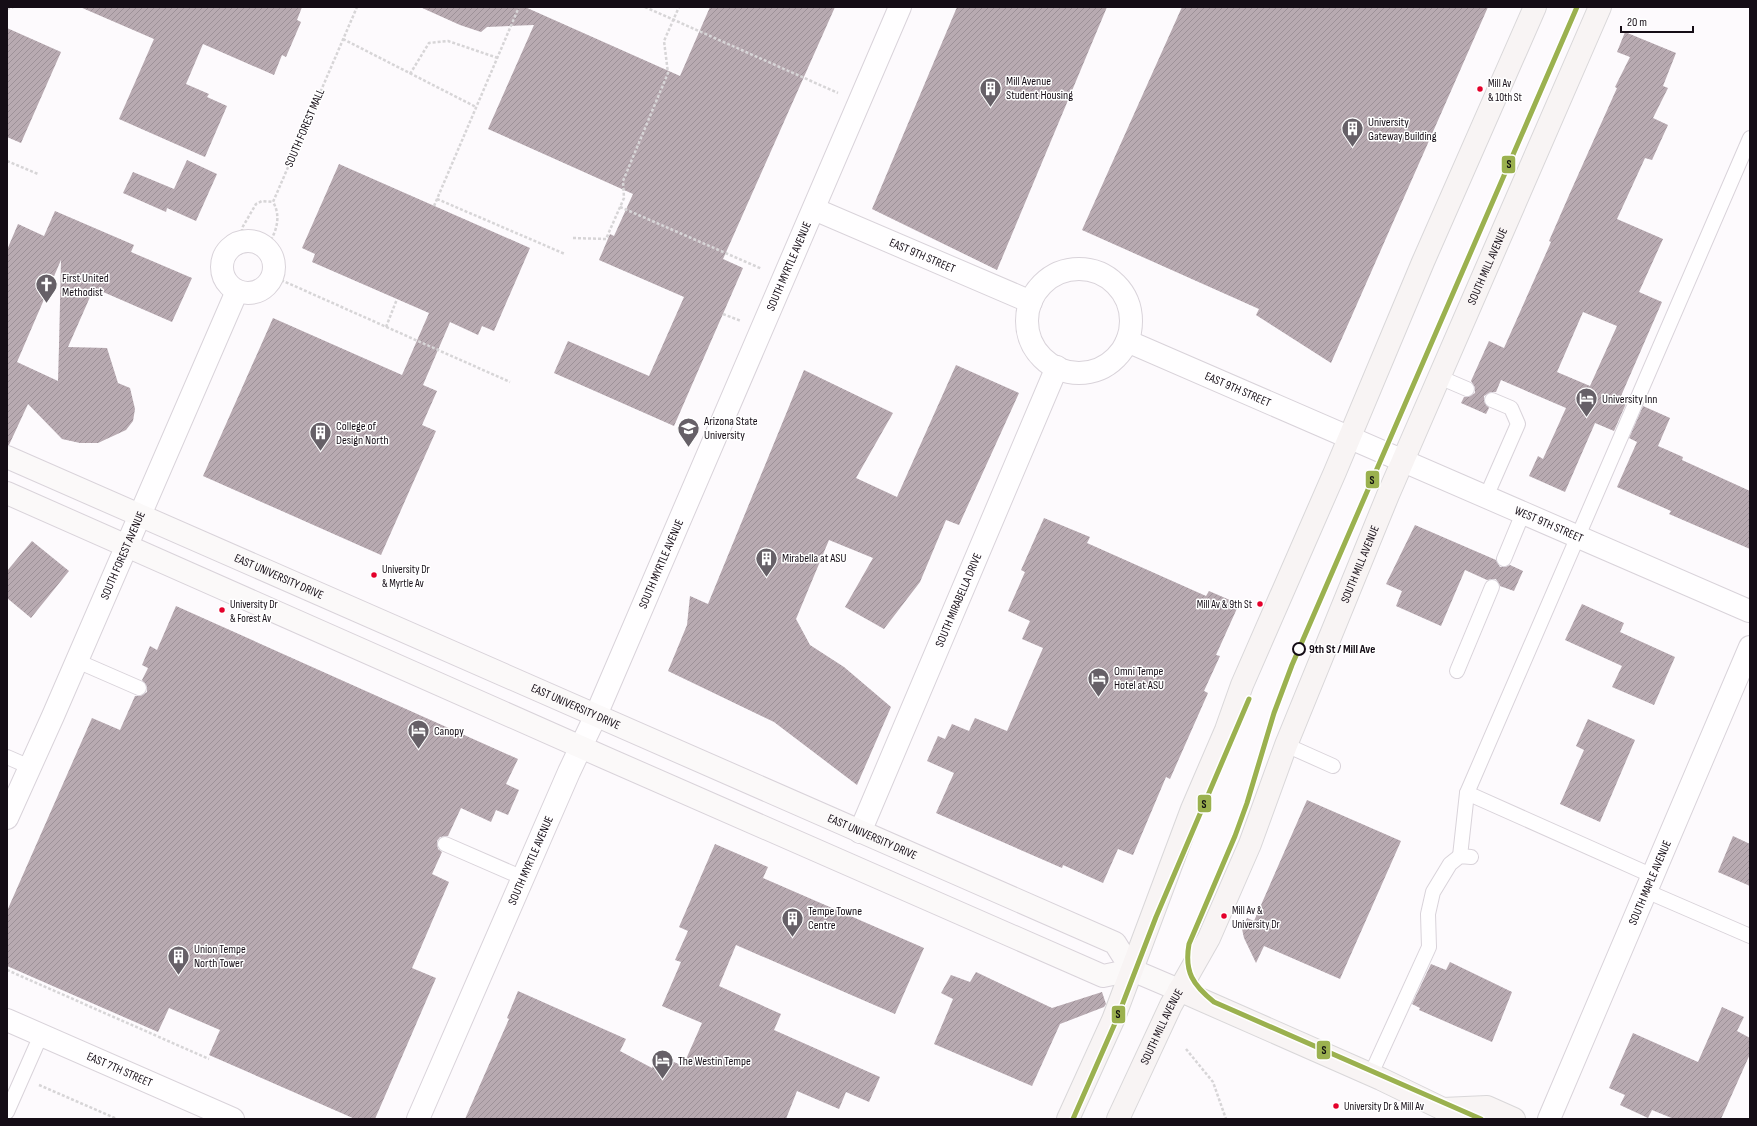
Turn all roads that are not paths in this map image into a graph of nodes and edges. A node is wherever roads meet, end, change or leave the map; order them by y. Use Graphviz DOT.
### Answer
graph roads {
  1 [pos="900,7"];
  2 [pos="1535,7"];
  3 [pos="1600,7"];
  4 [pos="1750,138"];
  5 [pos="814,209"];
  6 [pos="237,291"];
  7 [pos="1031,302"];
  8 [pos="1127,341"];
  9 [pos="1057,367"];
  10 [pos="1439,378"];
  11 [pos="1467,389"];
  12 [pos="1492,400"];
  13 [pos="1349,437"];
  14 [pos="7,457"];
  15 [pos="1403,462"];
  16 [pos="7,493"];
  17 [pos="1486,497"];
  18 [pos="1523,513"];
  19 [pos="140,516"];
  20 [pos="1578,537"];
  21 [pos="127,546"];
  22 [pos="1504,559"];
  23 [pos="1492,587"];
  24 [pos="1750,616"];
  25 [pos="1750,647"];
  26 [pos="77,660"];
  27 [pos="1457,671"];
  28 [pos="139,688"];
  29 [pos="596,715"];
  30 [pos="1286,745"];
  31 [pos="581,747"];
  32 [pos="7,757"];
  33 [pos="1333,766"];
  34 [pos="30,767"];
  35 [pos="1466,793"];
  36 [pos="7,818"];
  37 [pos="860,832"];
  38 [pos="445,844"];
  39 [pos="523,878"];
  40 [pos="1650,884"];
  41 [pos="1750,936"];
  42 [pos="1132,970"];
  43 [pos="1179,990"];
  44 [pos="7,1020"];
  45 [pos="41,1035"];
  46 [pos="1371,1074"];
  47 [pos="7,1112"];
  48 [pos="1447,1114"];
  49 [pos="233,1119"];
  50 [pos="418,1119"];
  51 [pos="1068,1119"];
  52 [pos="1118,1119"];
  53 [pos="1514,1119"];
  54 [pos="1549,1119"];
  1 -- 5 [label="street, SOUTH MYRTLE AVENUE"];
  2 -- 13 [label="main road"];
  3 -- 10 [label="main road, SOUTH MILL AVENUE"];
  4 -- 20 [label="lane"];
  5 -- 7 [label="street, EAST 9TH STREET"];
  5 -- 29 [label="street, SOUTH MYRTLE AVENUE"];
  6 -- 6 [label="street"];
  6 -- 19 [label="street, SOUTH FOREST AVENUE"];
  7 -- 8 [label="street"];
  7 -- 9 [label="street"];
  8 -- 9 [label="street"];
  8 -- 13 [label="street, EAST 9TH STREET"];
  9 -- 37 [label="street, SOUTH MIRABELLA DRIVE"];
  10 -- 11 [label="lane"];
  10 -- 15 [label="main road, SOUTH MILL AVENUE"];
  12 -- 17 [label="lane"];
  13 -- 15 [label="street, WEST 9TH STREET"];
  13 -- 42 [label="main road"];
  14 -- 19 [label="main road, EAST UNIVERSITY DRIVE"];
  15 -- 17 [label="street, WEST 9TH STREET"];
  15 -- 30 [label="main road, SOUTH MILL AVENUE"];
  16 -- 21 [label="main road"];
  17 -- 18 [label="street, WEST 9TH STREET"];
  18 -- 20 [label="street, WEST 9TH STREET"];
  18 -- 22 [label="lane"];
  19 -- 21 [label="street, SOUTH FOREST AVENUE"];
  19 -- 29 [label="main road, EAST UNIVERSITY DRIVE"];
  20 -- 24 [label="street, WEST 9TH STREET"];
  20 -- 35 [label="lane"];
  21 -- 26 [label="street, SOUTH FOREST AVENUE"];
  21 -- 31 [label="main road"];
  23 -- 27 [label="lane"];
  25 -- 40 [label="street, SOUTH MAPLE AVENUE"];
  26 -- 28 [label="lane"];
  26 -- 34 [label="street, SOUTH FOREST AVENUE"];
  29 -- 31 [label="street, SOUTH MYRTLE AVENUE"];
  29 -- 37 [label="main road, EAST UNIVERSITY DRIVE"];
  30 -- 33 [label="lane"];
  30 -- 43 [label="main road, SOUTH MILL AVENUE"];
  31 -- 39 [label="street, SOUTH MYRTLE AVENUE"];
  31 -- 42 [label="main road"];
  32 -- 34 [label="lane"];
  34 -- 36 [label="street, SOUTH FOREST AVENUE"];
  35 -- 40 [label="lane"];
  35 -- 46 [label="lane"];
  37 -- 42 [label="main road, EAST UNIVERSITY DRIVE"];
  38 -- 39 [label="lane"];
  39 -- 50 [label="street, SOUTH MYRTLE AVENUE"];
  40 -- 41 [label="lane"];
  40 -- 54 [label="street, SOUTH MAPLE AVENUE"];
  42 -- 43 [label="main road"];
  42 -- 51 [label="main road"];
  43 -- 46 [label="main road"];
  43 -- 52 [label="main road, SOUTH MILL AVENUE"];
  44 -- 45 [label="street, EAST 7TH STREET"];
  45 -- 47 [label="lane"];
  45 -- 49 [label="street, EAST 7TH STREET"];
  46 -- 48 [label="main road"];
  48 -- 53 [label="main road"];
}
